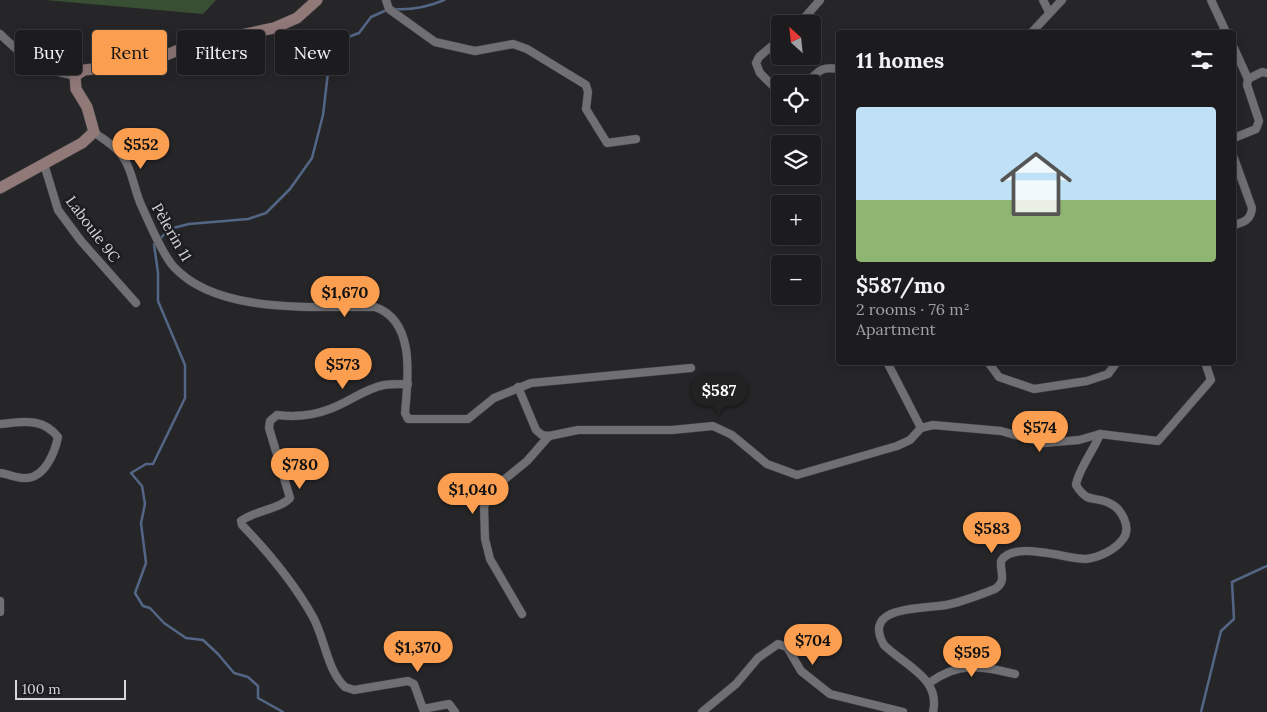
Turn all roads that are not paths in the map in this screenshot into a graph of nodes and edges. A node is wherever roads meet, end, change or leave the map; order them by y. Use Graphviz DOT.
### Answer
graph roads {
  1 [pos="317,0"];
  2 [pos="386,0"];
  3 [pos="820,0"];
  4 [pos="1043,0"];
  5 [pos="1062,0"];
  6 [pos="1211,0"];
  7 [pos="1049,12"];
  8 [pos="807,15"];
  9 [pos="1034,30"];
  10 [pos="1225,30"];
  11 [pos="0,34"];
  12 [pos="771,46"];
  13 [pos="1236,52"];
  14 [pos="836,69"];
  15 [pos="1267,73"];
  16 [pos="814,75"];
  17 [pos="75,76"];
  18 [pos="1248,79"];
  19 [pos="771,84"];
  20 [pos="94,132"];
  21 [pos="1236,137"];
  22 [pos="636,139"];
  23 [pos="44,164"];
  24 [pos="1236,164"];
  25 [pos="0,188"];
  26 [pos="1236,219"];
  27 [pos="1246,221"];
  28 [pos="1236,224"];
  29 [pos="136,303"];
  30 [pos="889,365"];
  31 [pos="990,365"];
  32 [pos="1115,365"];
  33 [pos="1206,365"];
  34 [pos="691,368"];
  35 [pos="408,384"];
  36 [pos="518,387"];
  37 [pos="0,424"];
  38 [pos="921,428"];
  39 [pos="1100,434"];
  40 [pos="549,436"];
  41 [pos="0,473"];
  42 [pos="0,601"];
  43 [pos="0,612"];
  44 [pos="522,614"];
  45 [pos="1015,674"];
  46 [pos="929,683"];
  47 [pos="455,712"];
  48 [pos="702,712"];
  49 [pos="903,712"];
  50 [pos="933,712"];
  1 -- 17 [label="main road"];
  2 -- 22 [label="street"];
  3 -- 8 [label="street"];
  4 -- 7 [label="street"];
  5 -- 7 [label="street"];
  6 -- 10 [label="street"];
  7 -- 9 [label="street"];
  11 -- 17 [label="street"];
  12 -- 19 [label="street"];
  13 -- 18 [label="street"];
  14 -- 16 [label="street"];
  15 -- 18 [label="street"];
  17 -- 20 [label="main road"];
  18 -- 21 [label="street"];
  20 -- 23 [label="main road"];
  20 -- 35 [label="street, Pèlerin 11"];
  23 -- 25 [label="main road"];
  23 -- 29 [label="street, Laboule 9C"];
  24 -- 27 [label="street"];
  26 -- 27 [label="street"];
  27 -- 28 [label="street"];
  30 -- 38 [label="street"];
  31 -- 32 [label="street"];
  33 -- 39 [label="street"];
  34 -- 36 [label="street"];
  35 -- 36 [label="street, Pèlerin 11"];
  35 -- 47 [label="street"];
  36 -- 40 [label="street"];
  37 -- 41 [label="street"];
  38 -- 39 [label="street"];
  38 -- 40 [label="street"];
  39 -- 46 [label="street"];
  40 -- 44 [label="street"];
  42 -- 43 [label="street"];
  45 -- 46 [label="street"];
  46 -- 50 [label="street"];
  48 -- 49 [label="street"];
}
